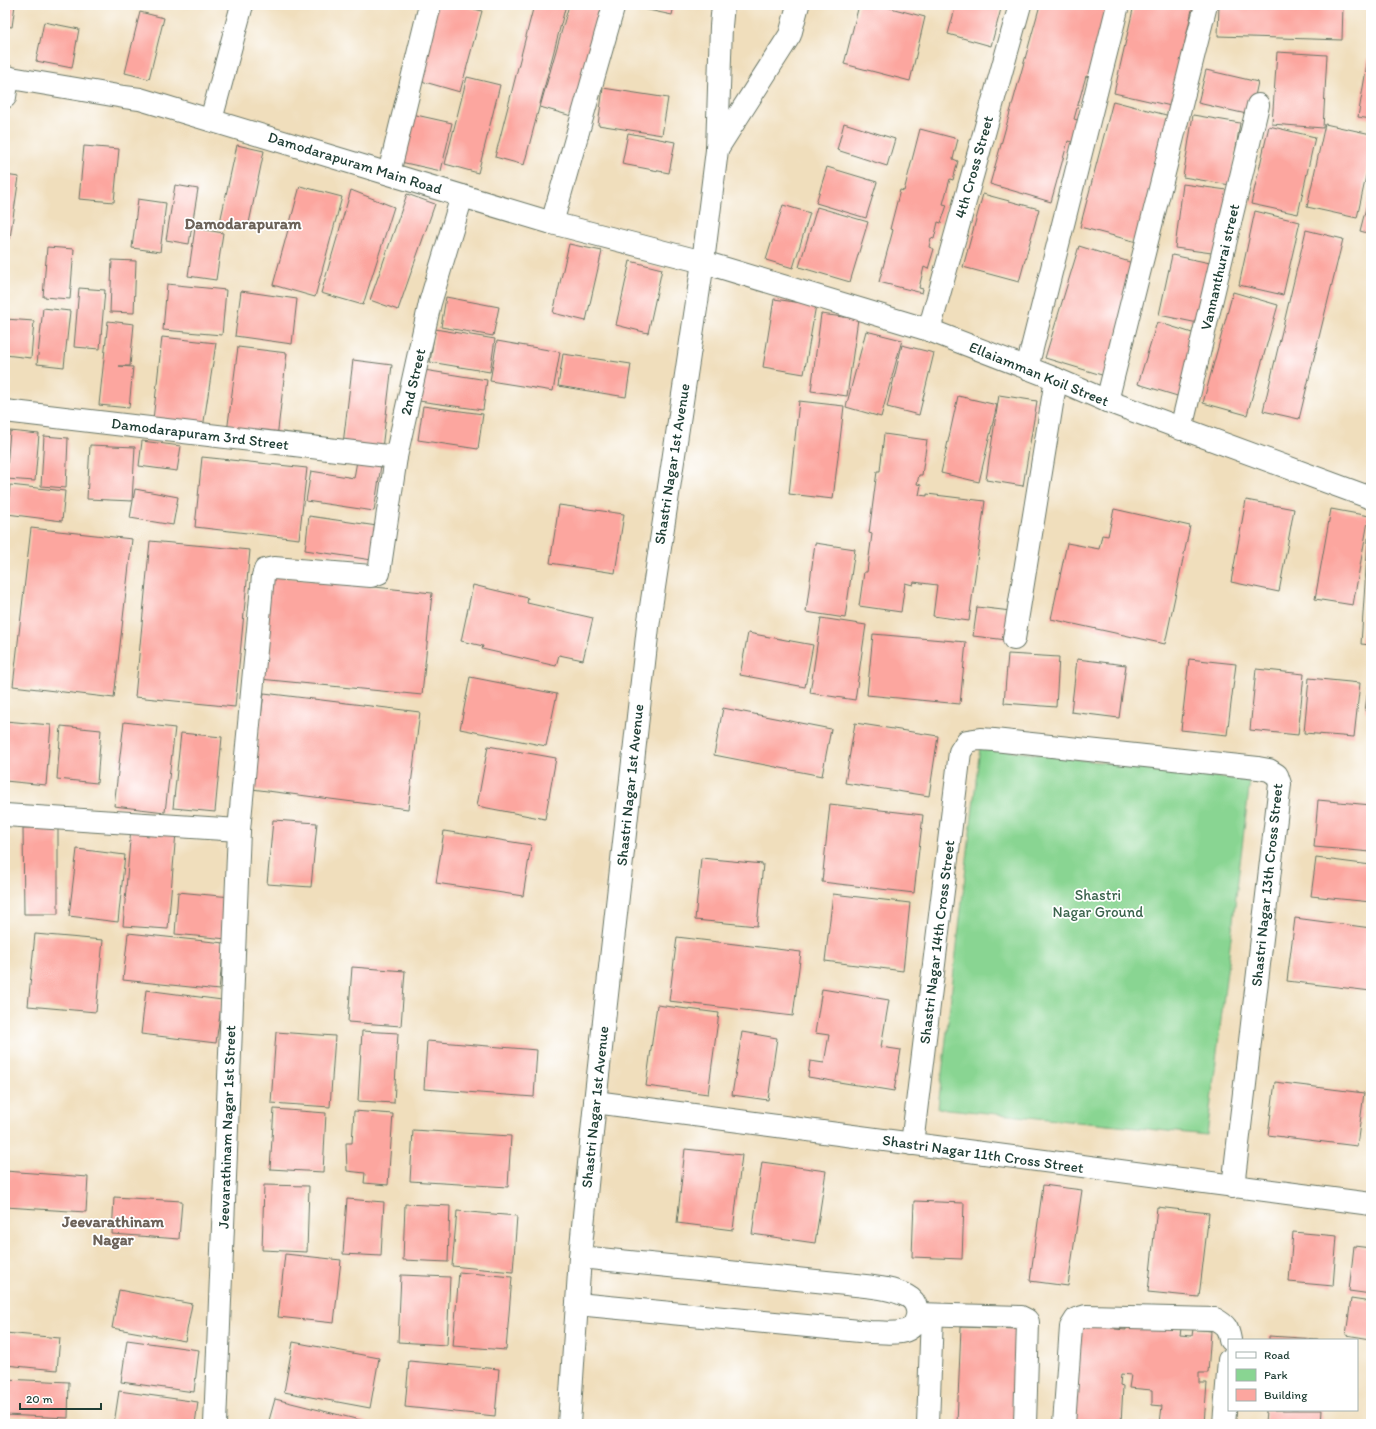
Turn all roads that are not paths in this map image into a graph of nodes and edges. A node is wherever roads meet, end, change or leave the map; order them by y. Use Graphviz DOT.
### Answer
graph roads {
  1 [pos="242,5"];
  2 [pos="430,5"];
  3 [pos="614,5"];
  4 [pos="723,5"];
  5 [pos="798,5"];
  6 [pos="1020,5"];
  7 [pos="1118,5"];
  8 [pos="1206,5"];
  9 [pos="6,84"];
  10 [pos="1258,105"];
  11 [pos="211,120"];
  12 [pos="716,150"];
  13 [pos="389,174"];
  14 [pos="462,196"];
  15 [pos="552,223"];
  16 [pos="703,262"];
  17 [pos="929,330"];
  18 [pos="1026,368"];
  19 [pos="1056,379"];
  20 [pos="1107,402"];
  21 [pos="5,411"];
  22 [pos="1181,429"];
  23 [pos="396,457"];
  24 [pos="1371,498"];
  25 [pos="379,573"];
  26 [pos="1014,639"];
  27 [pos="967,741"];
  28 [pos="5,815"];
  29 [pos="239,830"];
  30 [pos="594,1102"];
  31 [pos="912,1144"];
  32 [pos="1233,1186"];
  33 [pos="1371,1204"];
  34 [pos="580,1257"];
  35 [pos="577,1304"];
  36 [pos="925,1315"];
  37 [pos="1230,1339"];
  38 [pos="1228,1373"];
  39 [pos="215,1424"];
  40 [pos="569,1424"];
  41 [pos="928,1424"];
  42 [pos="1025,1424"];
  43 [pos="1064,1424"];
  44 [pos="1224,1424"];
  1 -- 11 [label="street"];
  2 -- 13 [label="street"];
  3 -- 15 [label="street"];
  4 -- 12 [label="street, Shastri Nagar 1st Avenue"];
  5 -- 12 [label="street"];
  6 -- 17 [label="street, 4th Cross Street"];
  7 -- 18 [label="street"];
  8 -- 20 [label="street"];
  9 -- 11 [label="street, Damodarapuram Main Road"];
  10 -- 22 [label="street, Vannanthurai street"];
  11 -- 13 [label="street, Damodarapuram Main Road"];
  12 -- 16 [label="street, Shastri Nagar 1st Avenue"];
  13 -- 14 [label="street, Damodarapuram Main Road"];
  14 -- 15 [label="street, Damodarapuram Main Road"];
  14 -- 23 [label="street, 2nd Street"];
  15 -- 16 [label="street, Damodarapuram Main Road"];
  16 -- 17 [label="street, Ellaiamman Koil Street"];
  16 -- 30 [label="street, Shastri Nagar 1st Avenue"];
  17 -- 18 [label="street, Ellaiamman Koil Street"];
  18 -- 19 [label="street, Ellaiamman Koil Street"];
  19 -- 20 [label="street, Ellaiamman Koil Street"];
  19 -- 26 [label="street"];
  20 -- 22 [label="street, Ellaiamman Koil Street"];
  21 -- 23 [label="street, Damodarapuram 3rd Street"];
  22 -- 24 [label="street, Ellaiamman Koil Street"];
  23 -- 25 [label="street, 2nd Street"];
  25 -- 29 [label="street, Jeevarathinam Nagar 1st Street"];
  27 -- 31 [label="street, Shastri Nagar 14th Cross Street"];
  27 -- 32 [label="street, Shastri Nagar 13th Cross Street"];
  28 -- 29 [label="street"];
  29 -- 39 [label="street, Jeevarathinam Nagar 1st Street"];
  30 -- 31 [label="street, Shastri Nagar 11th Cross Street"];
  30 -- 34 [label="street, Shastri Nagar 1st Avenue"];
  31 -- 32 [label="street, Shastri Nagar 11th Cross Street"];
  32 -- 33 [label="street, Shastri Nagar 11th Cross Street"];
  34 -- 35 [label="street, Shastri Nagar 1st Avenue"];
  34 -- 36 [label="street"];
  35 -- 36 [label="street"];
  35 -- 40 [label="street, Shastri Nagar 1st Avenue"];
  36 -- 41 [label="street"];
  36 -- 42 [label="street"];
  37 -- 43 [label="street"];
  38 -- 44 [label="street"];
}
